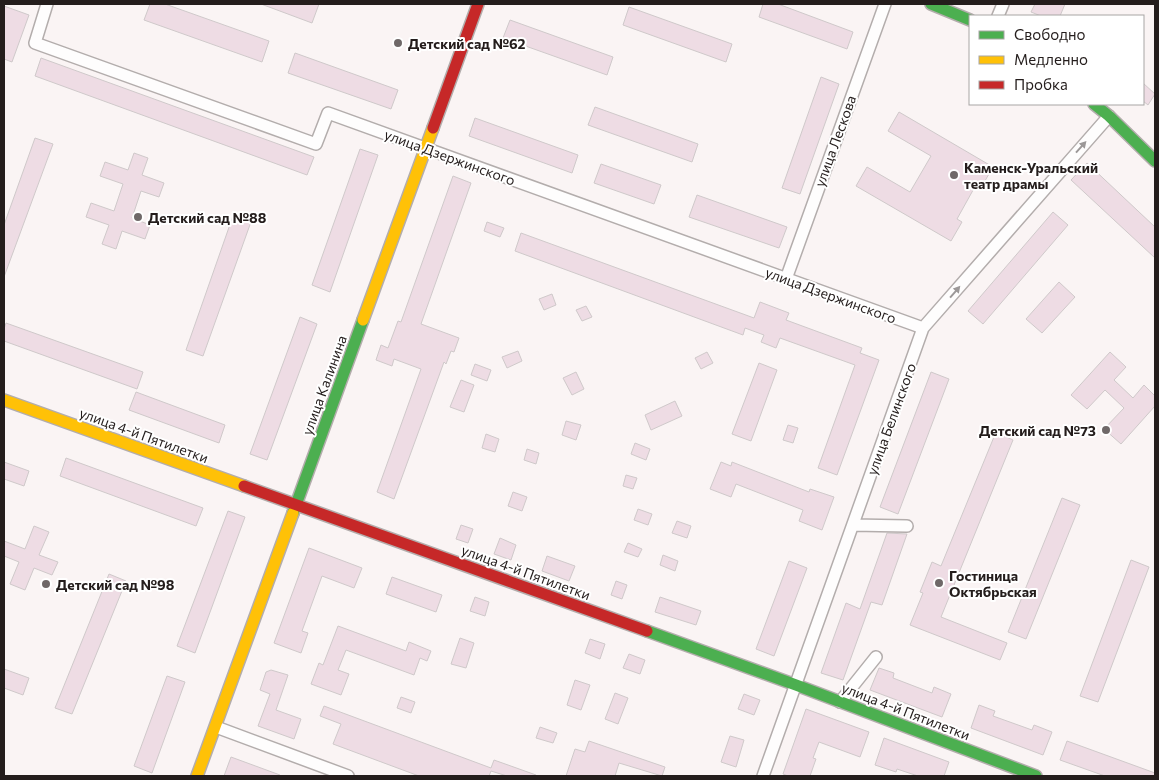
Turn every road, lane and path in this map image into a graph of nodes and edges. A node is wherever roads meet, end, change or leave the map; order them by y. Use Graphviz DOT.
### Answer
graph roads {
  1 [pos="48,4"];
  2 [pos="478,4"];
  3 [pos="885,4"];
  4 [pos="931,4"];
  5 [pos="969,20"];
  6 [pos="1095,105"];
  7 [pos="1109,116"];
  8 [pos="426,148"];
  9 [pos="1155,161"];
  10 [pos="786,279"];
  11 [pos="923,328"];
  12 [pos="4,400"];
  13 [pos="297,506"];
  14 [pos="853,524"];
  15 [pos="907,526"];
  16 [pos="876,657"];
  17 [pos="796,685"];
  18 [pos="840,702"];
  19 [pos="216,727"];
  20 [pos="198,776"];
  21 [pos="348,776"];
  22 [pos="763,776"];
  23 [pos="1036,776"];
  1 -- 8 [label="street, улица Дзержинского"];
  2 -- 8 [label="street, улица Калинина"];
  3 -- 10 [label="street, улица Лескова"];
  4 -- 5 [label="street"];
  6 -- 7 [label="street"];
  7 -- 9 [label="street"];
  11 -- 7 [label="street, улица Белинского, one-way"];
  8 -- 10 [label="street, улица Дзержинского"];
  8 -- 13 [label="street, улица Калинина"];
  10 -- 11 [label="street, улица Дзержинского"];
  11 -- 14 [label="street, улица Белинского"];
  12 -- 13 [label="street, улица 4-й Пятилетки"];
  13 -- 17 [label="street, улица 4-й Пятилетки"];
  13 -- 19 [label="street, улица Калинина"];
  14 -- 15 [label="street"];
  14 -- 17 [label="street, улица Белинского"];
  16 -- 18 [label="street"];
  17 -- 18 [label="street, улица 4-й Пятилетки"];
  17 -- 22 [label="street, улица Белинского"];
  18 -- 23 [label="street, улица 4-й Пятилетки"];
  19 -- 20 [label="street, улица Калинина"];
  19 -- 21 [label="street"];
}
